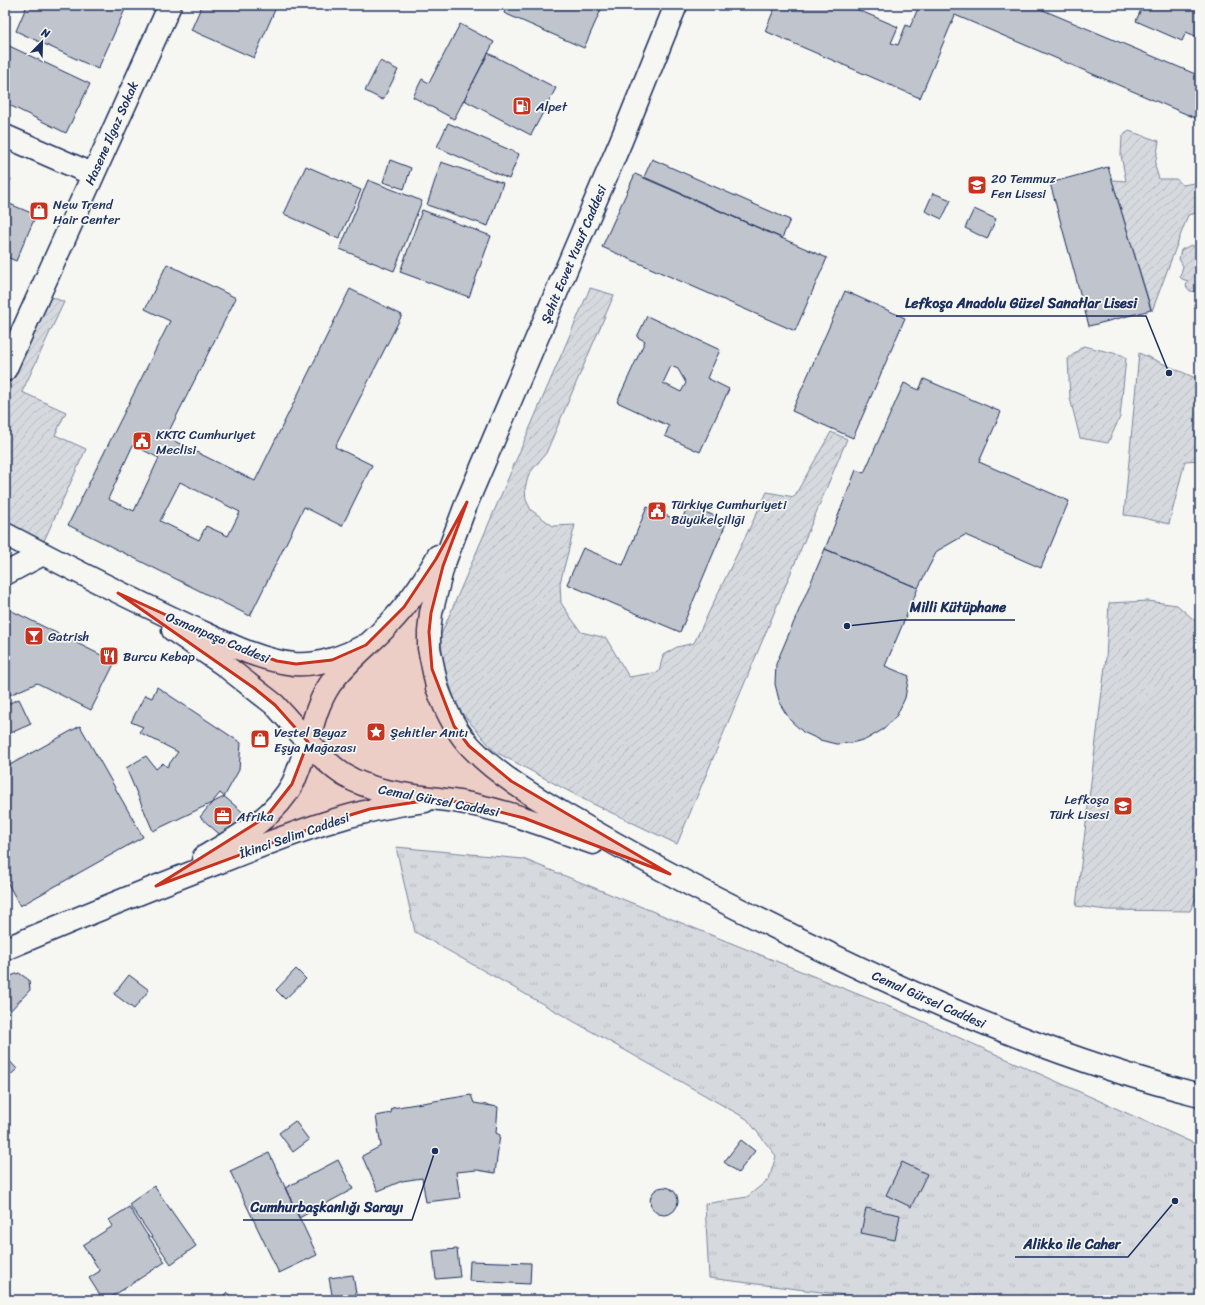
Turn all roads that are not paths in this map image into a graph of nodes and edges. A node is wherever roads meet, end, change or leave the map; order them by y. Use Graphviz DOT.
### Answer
graph roads {
  1 [pos="170,5"];
  2 [pos="676,5"];
  3 [pos="5,136"];
  4 [pos="92,174"];
  5 [pos="5,370"];
  6 [pos="467,502"];
  7 [pos="5,534"];
  8 [pos="43,554"];
  9 [pos="5,574"];
  10 [pos="118,593"];
  11 [pos="366,645"];
  12 [pos="437,687"];
  13 [pos="308,742"];
  14 [pos="436,799"];
  15 [pos="670,874"];
  16 [pos="156,886"];
  17 [pos="5,949"];
  18 [pos="1194,1095"];
  1 -- 4 [label="main road, Hasene Ilgaz Sokak"];
  2 -- 6 [label="main road, Şehit Ecvet Yusuf Caddesi"];
  3 -- 4 [label="main road"];
  4 -- 5 [label="main road, Hasene Ilgaz Sokak"];
  6 -- 11 [label="main road, Şehit Ecvet Yusuf Caddesi"];
  6 -- 12 [label="main road, Şehit Ecvet Yusuf Caddesi"];
  7 -- 8 [label="main road, Osmanpaşa Caddesi"];
  8 -- 9 [label="main road"];
  8 -- 10 [label="main road, Osmanpaşa Caddesi"];
  10 -- 11 [label="main road, Osmanpaşa Caddesi"];
  10 -- 13 [label="main road, Osmanpaşa Caddesi"];
  11 -- 13 [label="main road, İkinci Selim Caddesi"];
  12 -- 15 [label="main road, Cemal Gürsel Caddesi"];
  13 -- 14 [label="main road, Cemal Gürsel Caddesi"];
  13 -- 16 [label="main road, İkinci Selim Caddesi"];
  14 -- 15 [label="main road, Cemal Gürsel Caddesi"];
  14 -- 16 [label="main road, İkinci Selim Caddesi"];
  15 -- 18 [label="main road, Cemal Gürsel Caddesi"];
  16 -- 17 [label="main road, İkinci Selim Caddesi"];
}
